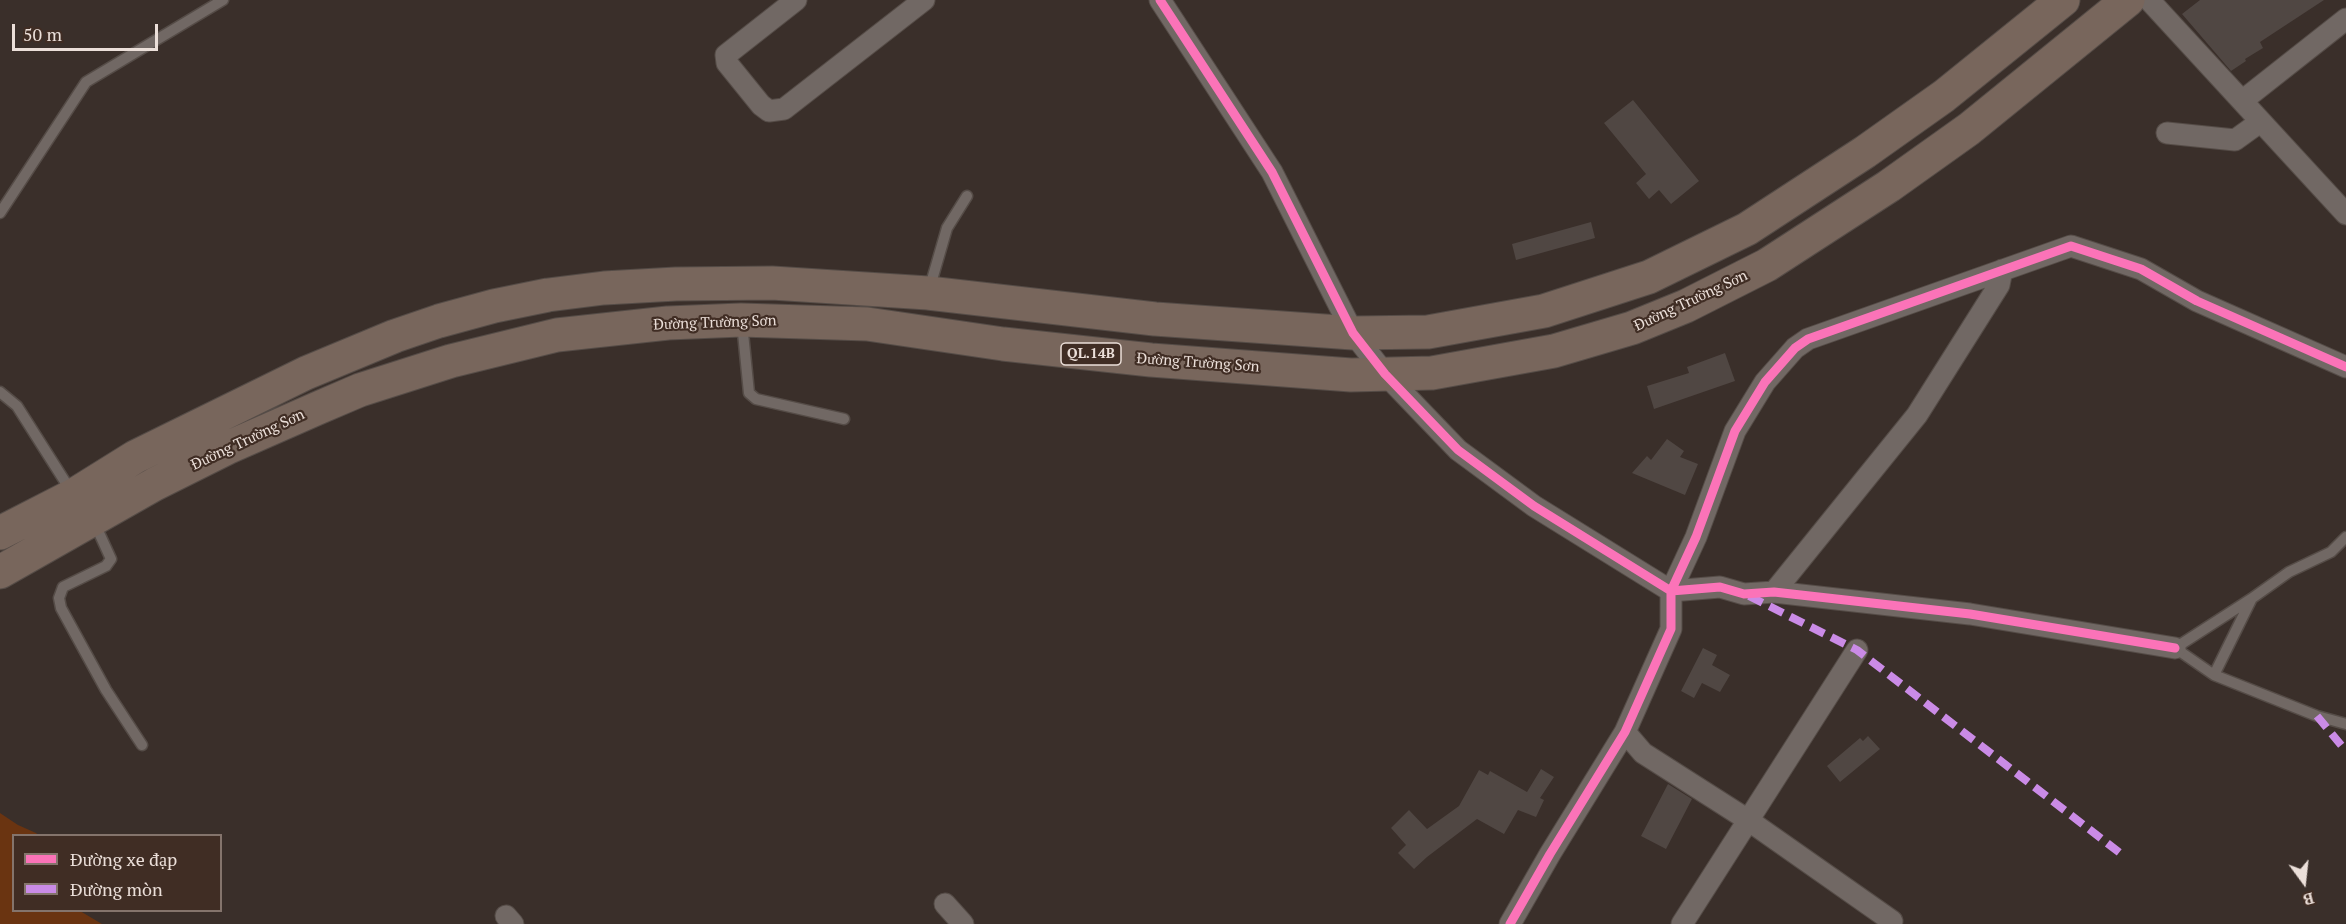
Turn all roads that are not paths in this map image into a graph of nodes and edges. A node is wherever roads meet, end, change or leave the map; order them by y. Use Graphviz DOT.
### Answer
graph roads {
  1 [pos="223,0"];
  2 [pos="795,0"];
  3 [pos="924,0"];
  4 [pos="1160,0"];
  5 [pos="2063,0"];
  6 [pos="2128,0"];
  7 [pos="2149,0"];
  8 [pos="2346,19"];
  9 [pos="2242,101"];
  10 [pos="2260,122"];
  11 [pos="2167,133"];
  12 [pos="967,196"];
  13 [pos="0,213"];
  14 [pos="2346,214"];
  15 [pos="2002,270"];
  16 [pos="928,293"];
  17 [pos="741,320"];
  18 [pos="1353,333"];
  19 [pos="2346,367"];
  20 [pos="1384,374"];
  21 [pos="0,392"];
  22 [pos="844,419"];
  23 [pos="83,507"];
  24 [pos="0,533"];
  25 [pos="2346,537"];
  26 [pos="0,572"];
  27 [pos="1671,591"];
  28 [pos="1774,592"];
  29 [pos="2251,599"];
  30 [pos="2175,648"];
  31 [pos="1857,650"];
  32 [pos="2214,675"];
  33 [pos="2346,724"];
  34 [pos="1625,732"];
  35 [pos="142,745"];
  36 [pos="1748,820"];
  37 [pos="945,904"];
  38 [pos="1892,921"];
  39 [pos="963,924"];
  40 [pos="1510,924"];
  41 [pos="1682,924"];
  1 -- 13 [label="lane"];
  2 -- 3 [label="street"];
  4 -- 18 [label="street"];
  5 -- 18 [label="highway, Đường Trường Sơn / QL.14B"];
  6 -- 20 [label="highway, Đường Trường Sơn / QL.14B"];
  7 -- 9 [label="street"];
  8 -- 9 [label="street"];
  9 -- 10 [label="street"];
  10 -- 11 [label="street"];
  10 -- 14 [label="street"];
  12 -- 16 [label="lane"];
  15 -- 19 [label="street"];
  15 -- 27 [label="street"];
  15 -- 28 [label="street"];
  16 -- 18 [label="highway, Đường Trường Sơn / QL.14B"];
  16 -- 23 [label="highway, Đường Trường Sơn / QL.14B"];
  17 -- 20 [label="highway, Đường Trường Sơn / QL.14B"];
  17 -- 22 [label="lane"];
  17 -- 23 [label="highway, Đường Trường Sơn / QL.14B"];
  18 -- 20 [label="street"];
  20 -- 27 [label="street"];
  21 -- 23 [label="lane"];
  23 -- 24 [label="highway, Đường Trường Sơn / QL.14B"];
  23 -- 26 [label="highway, Đường Trường Sơn / QL.14B"];
  23 -- 35 [label="lane"];
  25 -- 29 [label="lane"];
  27 -- 28 [label="street"];
  27 -- 34 [label="street"];
  28 -- 30 [label="street"];
  29 -- 30 [label="lane"];
  29 -- 32 [label="lane"];
  30 -- 32 [label="lane"];
  31 -- 36 [label="street"];
  32 -- 33 [label="lane"];
  34 -- 36 [label="street"];
  34 -- 40 [label="street"];
  36 -- 38 [label="street"];
  36 -- 41 [label="street"];
  37 -- 39 [label="street"];
}
